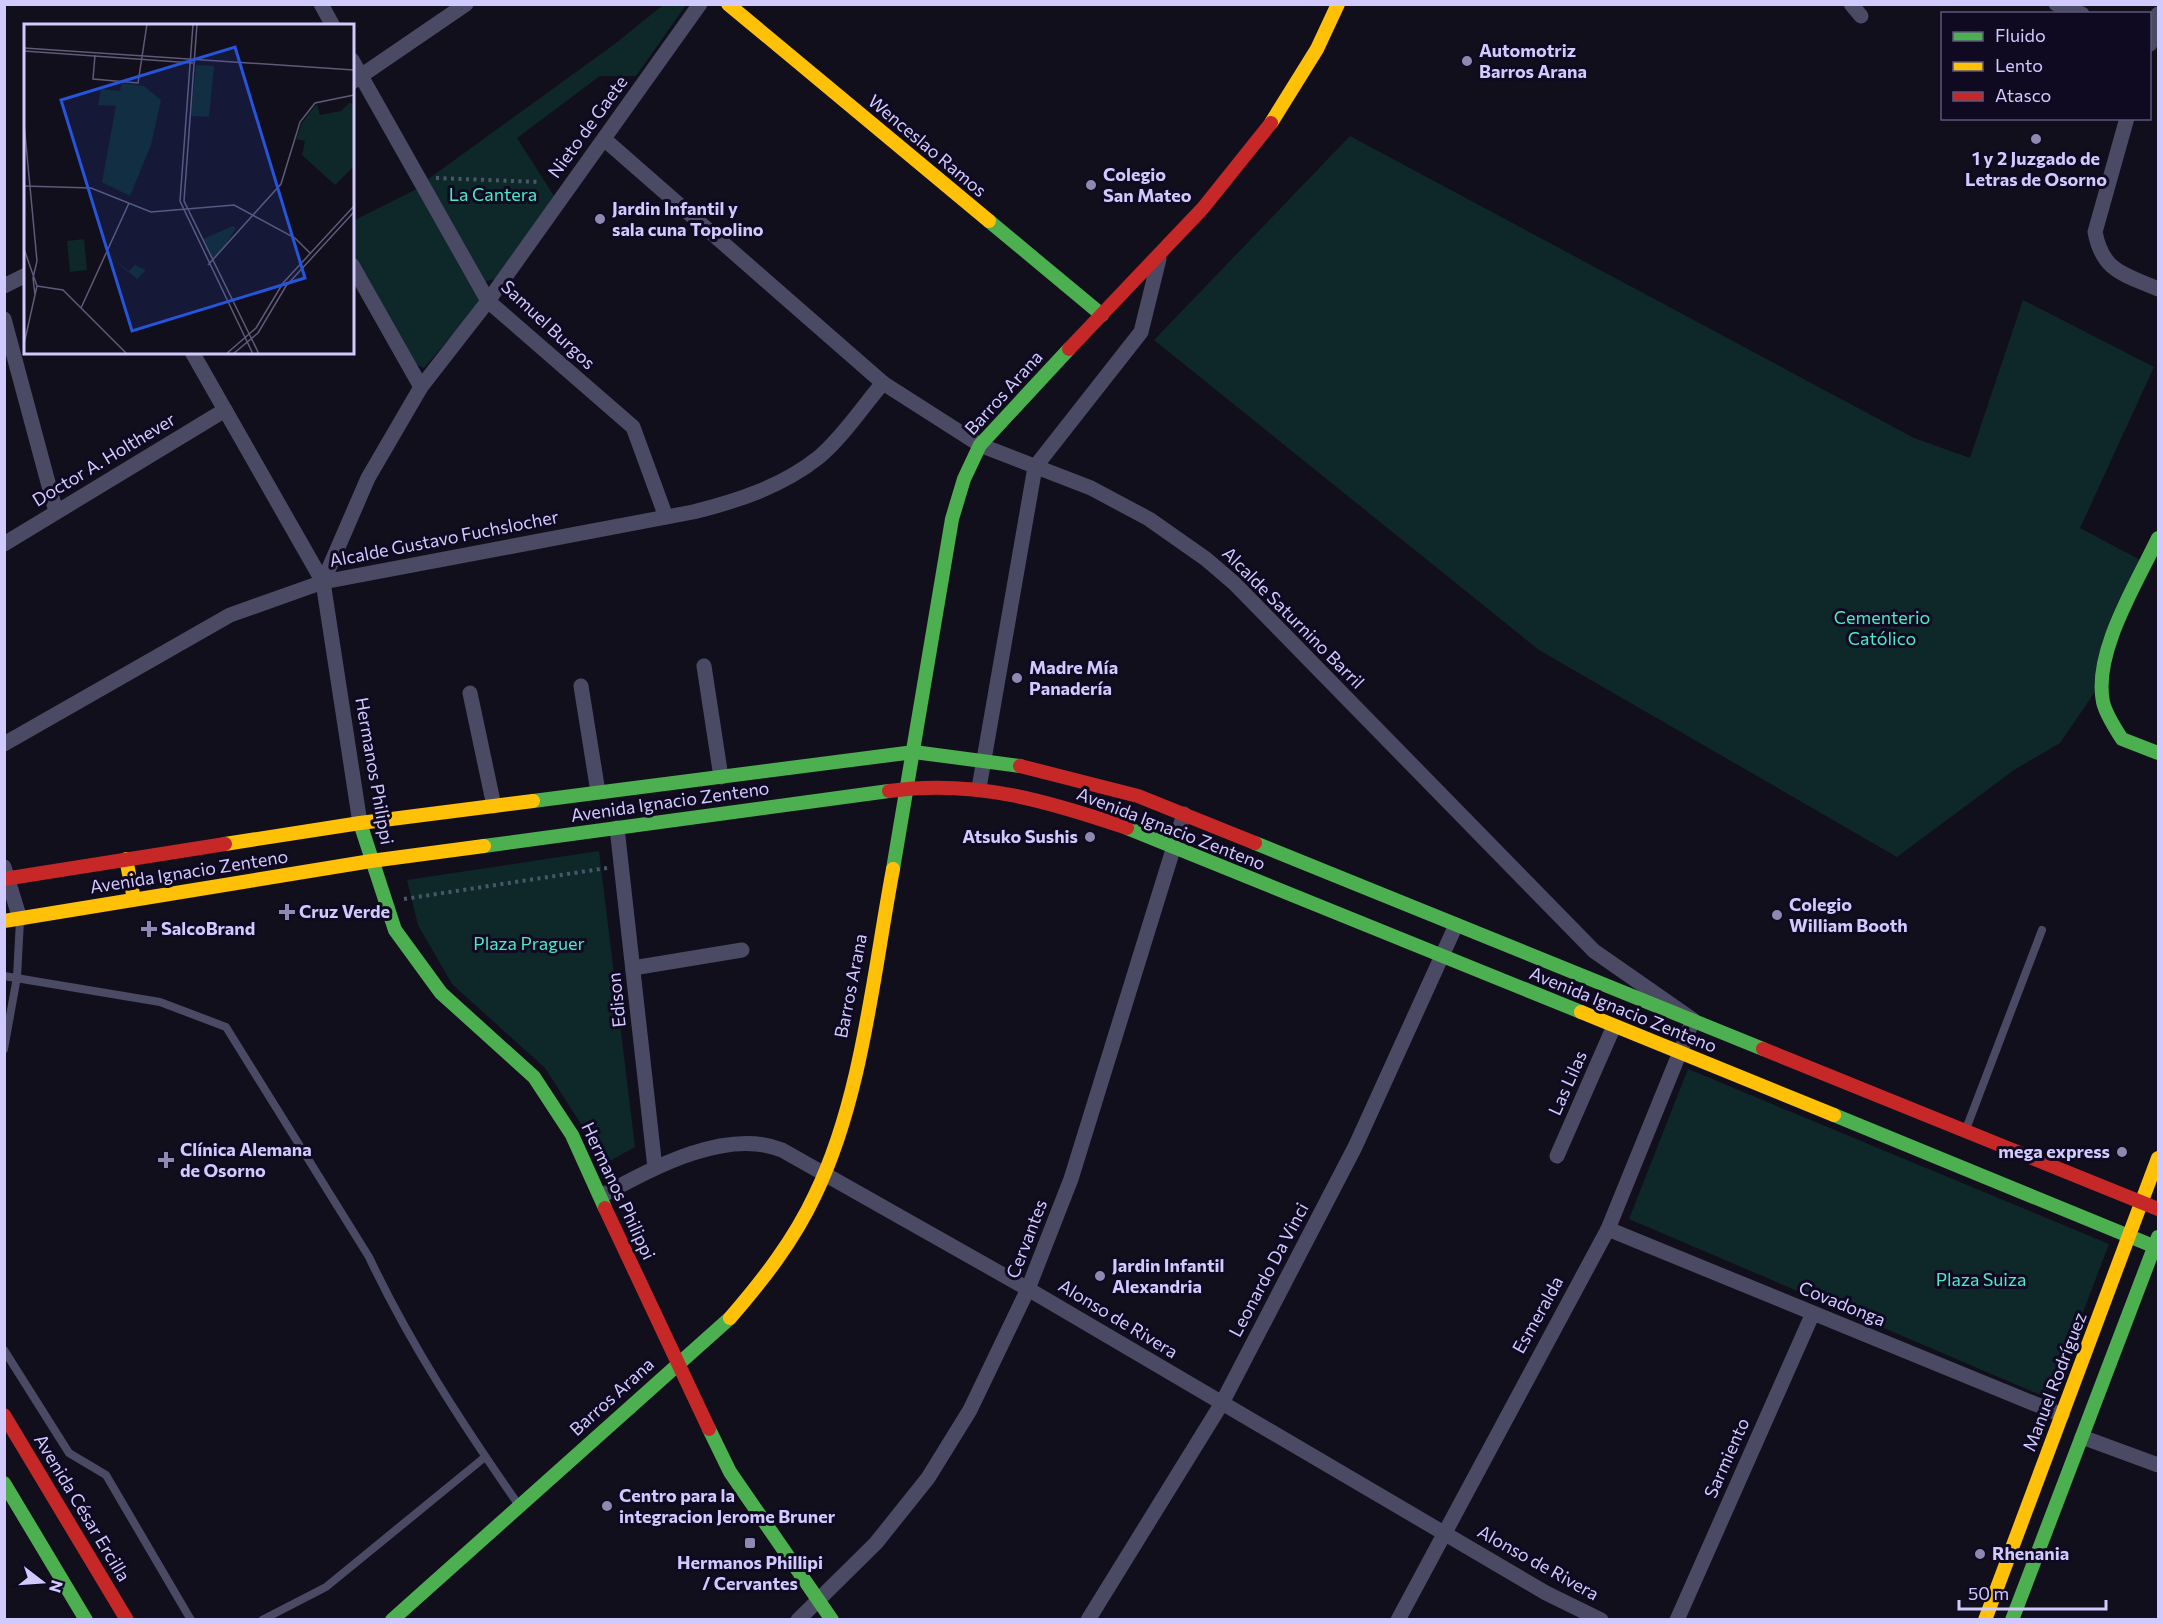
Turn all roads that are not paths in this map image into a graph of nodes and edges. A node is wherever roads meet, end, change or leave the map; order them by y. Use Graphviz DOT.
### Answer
graph roads {
  1 [pos="321,4"];
  2 [pos="466,4"];
  3 [pos="700,4"];
  4 [pos="728,4"];
  5 [pos="1338,4"];
  6 [pos="2056,4"];
  7 [pos="2077,12"];
  8 [pos="2158,14"];
  9 [pos="332,24"];
  10 [pos="2151,37"];
  11 [pos="357,79"];
  12 [pos="2126,120"];
  13 [pos="604,139"];
  14 [pos="1159,258"];
  15 [pos="354,269"];
  16 [pos="24,276"];
  17 [pos="4,286"];
  18 [pos="2158,289"];
  19 [pos="488,301"];
  20 [pos="1102,315"];
  21 [pos="4,319"];
  22 [pos="193,354"];
  23 [pos="883,384"];
  24 [pos="421,387"];
  25 [pos="225,410"];
  26 [pos="980,445"];
  27 [pos="1035,467"];
  28 [pos="56,512"];
  29 [pos="666,517"];
  30 [pos="2158,538"];
  31 [pos="4,544"];
  32 [pos="323,582"];
  33 [pos="704,666"];
  34 [pos="581,686"];
  35 [pos="470,693"];
  36 [pos="4,744"];
  37 [pos="914,752"];
  38 [pos="2158,753"];
  39 [pos="982,757"];
  40 [pos="721,777"];
  41 [pos="909,788"];
  42 [pos="979,788"];
  43 [pos="598,792"];
  44 [pos="494,806"];
  45 [pos="1184,814"];
  46 [pos="360,823"];
  47 [pos="617,828"];
  48 [pos="1173,847"];
  49 [pos="126,859"];
  50 [pos="371,861"];
  51 [pos="6,875"];
  52 [pos="134,899"];
  53 [pos="12,920"];
  54 [pos="1456,925"];
  55 [pos="2042,930"];
  56 [pos="742,950"];
  57 [pos="1594,951"];
  58 [pos="1443,956"];
  59 [pos="633,968"];
  60 [pos="1569,970"];
  61 [pos="4,976"];
  62 [pos="16,977"];
  63 [pos="1693,1020"];
  64 [pos="1614,1026"];
  65 [pos="4,1049"];
  66 [pos="1681,1053"];
  67 [pos="1965,1130"];
  68 [pos="1557,1156"];
  69 [pos="2158,1158"];
  70 [pos="655,1168"];
  71 [pos="825,1174"];
  72 [pos="601,1196"];
  73 [pos="2142,1202"];
  74 [pos="2158,1209"];
  75 [pos="1608,1229"];
  76 [pos="2129,1236"];
  77 [pos="2157,1244"];
  78 [pos="1028,1289"];
  79 [pos="1813,1313"];
  80 [pos="4,1350"];
  81 [pos="678,1365"];
  82 [pos="1222,1403"];
  83 [pos="4,1415"];
  84 [pos="2062,1415"];
  85 [pos="2082,1437"];
  86 [pos="485,1457"];
  87 [pos="2158,1465"];
  88 [pos="4,1483"];
  89 [pos="519,1506"];
  90 [pos="1443,1532"];
  91 [pos="816,1600"];
  92 [pos="86,1620"];
  93 [pos="127,1620"];
  94 [pos="191,1620"];
  95 [pos="262,1620"];
  96 [pos="392,1620"];
  97 [pos="798,1620"];
  98 [pos="832,1620"];
  99 [pos="1088,1620"];
  100 [pos="1398,1620"];
  101 [pos="1601,1620"];
  102 [pos="1677,1620"];
  103 [pos="1985,1620"];
  104 [pos="2012,1620"];
  1 -- 9 [label="street"];
  2 -- 11 [label="street"];
  3 -- 13 [label="street, Nieto de Gaete"];
  4 -- 20 [label="main road, Wenceslao Ramos"];
  5 -- 14 [label="main road, Barros Arana"];
  6 -- 7 [label="street"];
  8 -- 10 [label="street"];
  11 -- 19 [label="street, Samuel Burgos"];
  12 -- 18 [label="street"];
  13 -- 19 [label="street, Nieto de Gaete"];
  13 -- 23 [label="street, Alcalde Saturnino Barril"];
  14 -- 20 [label="main road, Barros Arana"];
  14 -- 27 [label="street, Barros Arana"];
  15 -- 24 [label="street"];
  16 -- 17 [label="street"];
  19 -- 24 [label="street, Nieto de Gaete"];
  19 -- 29 [label="street, Samuel Burgos"];
  20 -- 26 [label="main road, Barros Arana"];
  21 -- 28 [label="street"];
  22 -- 25 [label="street"];
  23 -- 26 [label="street, Alcalde Saturnino Barril"];
  23 -- 29 [label="street, Alcalde Gustavo Fuchslocher"];
  24 -- 32 [label="street"];
  25 -- 28 [label="street, Doctor A. Holthever"];
  25 -- 32 [label="street"];
  26 -- 27 [label="street, Alcalde Saturnino Barril"];
  26 -- 37 [label="main road, Barros Arana"];
  27 -- 39 [label="street, Barros Arana"];
  27 -- 57 [label="street, Alcalde Saturnino Barril"];
  28 -- 31 [label="street, Doctor A. Holthever"];
  29 -- 32 [label="street, Alcalde Gustavo Fuchslocher"];
  30 -- 38 [label="main road"];
  32 -- 36 [label="street, Alcalde Gustavo Fuchslocher"];
  32 -- 46 [label="street, Hermanos Philippi"];
  33 -- 40 [label="street"];
  34 -- 43 [label="street"];
  35 -- 44 [label="street"];
  37 -- 39 [label="main road, Avenida Ignacio Zenteno"];
  37 -- 40 [label="main road, Avenida Ignacio Zenteno"];
  37 -- 41 [label="main road, Barros Arana"];
  39 -- 42 [label="street, Barros Arana"];
  39 -- 45 [label="main road, Avenida Ignacio Zenteno"];
  40 -- 43 [label="main road, Avenida Ignacio Zenteno"];
  41 -- 42 [label="main road, Avenida Ignacio Zenteno"];
  41 -- 47 [label="main road, Avenida Ignacio Zenteno"];
  41 -- 71 [label="main road, Barros Arana"];
  42 -- 48 [label="main road, Avenida Ignacio Zenteno"];
  43 -- 44 [label="main road, Avenida Ignacio Zenteno"];
  44 -- 46 [label="main road, Avenida Ignacio Zenteno"];
  45 -- 48 [label="street, Cervantes"];
  45 -- 54 [label="main road, Avenida Ignacio Zenteno"];
  46 -- 49 [label="main road, Avenida Ignacio Zenteno"];
  46 -- 50 [label="main road, Hermanos Philippi"];
  47 -- 50 [label="main road, Avenida Ignacio Zenteno"];
  47 -- 59 [label="street, Edison"];
  48 -- 58 [label="main road, Avenida Ignacio Zenteno"];
  48 -- 78 [label="street, Cervantes"];
  49 -- 51 [label="main road, Avenida Ignacio Zenteno"];
  49 -- 52 [label="main road"];
  50 -- 52 [label="main road, Avenida Ignacio Zenteno"];
  50 -- 72 [label="main road, Hermanos Philippi"];
  51 -- 53 [label="street"];
  52 -- 53 [label="main road, Avenida Ignacio Zenteno"];
  53 -- 62 [label="lane"];
  54 -- 58 [label="street, Leonardo Da Vinci"];
  54 -- 60 [label="main road, Avenida Ignacio Zenteno"];
  55 -- 67 [label="lane"];
  56 -- 59 [label="street"];
  57 -- 60 [label="street"];
  57 -- 63 [label="street, Alcalde Saturnino Barril"];
  58 -- 64 [label="main road, Avenida Ignacio Zenteno"];
  58 -- 82 [label="street, Leonardo Da Vinci"];
  59 -- 70 [label="street, Edison"];
  60 -- 63 [label="main road, Avenida Ignacio Zenteno"];
  61 -- 62 [label="lane"];
  62 -- 65 [label="lane"];
  62 -- 86 [label="lane"];
  63 -- 66 [label="street, Esmeralda"];
  63 -- 67 [label="main road, Avenida Ignacio Zenteno"];
  64 -- 66 [label="main road, Avenida Ignacio Zenteno"];
  64 -- 68 [label="street, Las Lilas"];
  66 -- 75 [label="street, Esmeralda"];
  66 -- 76 [label="main road, Avenida Ignacio Zenteno"];
  67 -- 73 [label="main road, Avenida Ignacio Zenteno"];
  69 -- 73 [label="main road, Manuel Rodríguez"];
  70 -- 71 [label="street, Alonso de Rivera"];
  70 -- 72 [label="street, Alonso de Rivera"];
  71 -- 78 [label="street, Alonso de Rivera"];
  71 -- 81 [label="main road, Barros Arana"];
  72 -- 81 [label="main road, Hermanos Philippi"];
  73 -- 74 [label="main road, Avenida Ignacio Zenteno"];
  73 -- 76 [label="main road, Manuel Rodríguez"];
  75 -- 79 [label="street, Covadonga"];
  75 -- 90 [label="street, Esmeralda"];
  76 -- 77 [label="main road, Avenida Ignacio Zenteno"];
  76 -- 84 [label="main road, Manuel Rodríguez"];
  77 -- 85 [label="main road"];
  78 -- 82 [label="street, Alonso de Rivera"];
  78 -- 91 [label="street, Cervantes"];
  79 -- 84 [label="street, Covadonga"];
  79 -- 102 [label="street, Sarmiento"];
  80 -- 94 [label="lane"];
  81 -- 89 [label="main road, Barros Arana"];
  81 -- 91 [label="main road, Hermanos Philippi"];
  82 -- 90 [label="street, Alonso de Rivera"];
  82 -- 99 [label="street, Leonardo Da Vinci"];
  83 -- 93 [label="main road, Avenida César Ercilla"];
  84 -- 103 [label="main road, Manuel Rodríguez"];
  85 -- 87 [label="street"];
  85 -- 104 [label="main road"];
  86 -- 89 [label="lane"];
  86 -- 95 [label="lane"];
  88 -- 92 [label="main road"];
  89 -- 96 [label="main road, Barros Arana"];
  90 -- 100 [label="street, Esmeralda"];
  90 -- 101 [label="street, Alonso de Rivera"];
  91 -- 97 [label="street, Cervantes"];
  91 -- 98 [label="main road, Hermanos Philippi"];
}
